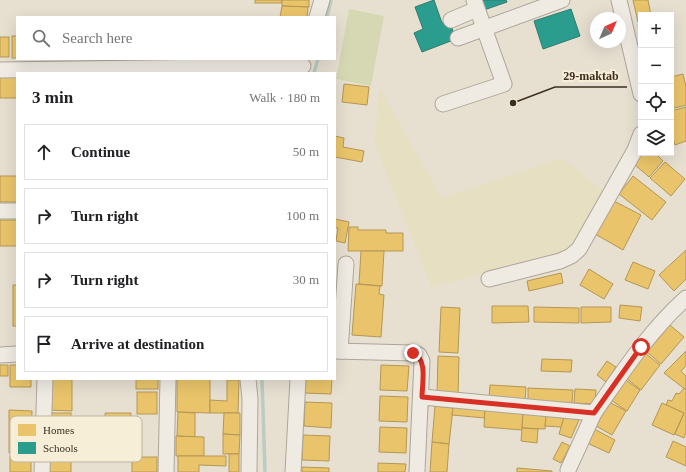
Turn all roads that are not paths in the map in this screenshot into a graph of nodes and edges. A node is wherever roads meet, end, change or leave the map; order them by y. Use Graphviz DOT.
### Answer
graph roads {
  1 [pos="322,0"];
  2 [pos="562,0"];
  3 [pos="619,0"];
  4 [pos="476,5"];
  5 [pos="317,16"];
  6 [pos="451,20"];
  7 [pos="484,28"];
  8 [pos="458,38"];
  9 [pos="303,66"];
  10 [pos="0,70"];
  11 [pos="639,84"];
  12 [pos="443,104"];
  13 [pos="638,142"];
  14 [pos="0,211"];
  15 [pos="16,211"];
  16 [pos="346,264"];
  17 [pos="489,279"];
  18 [pos="686,298"];
  19 [pos="337,351"];
  20 [pos="0,354"];
  21 [pos="16,354"];
  22 [pos="45,380"];
  23 [pos="168,380"];
  24 [pos="248,380"];
  25 [pos="298,380"];
  26 [pos="422,397"];
  27 [pos="594,413"];
  28 [pos="44,416"];
  29 [pos="42,462"];
  30 [pos="568,470"];
  31 [pos="42,472"];
  32 [pos="166,472"];
  33 [pos="248,472"];
  34 [pos="292,472"];
  35 [pos="417,472"];
  1 -- 5 [label="street"];
  2 -- 7 [label="street"];
  3 -- 11 [label="street"];
  4 -- 6 [label="street"];
  4 -- 7 [label="street"];
  7 -- 8 [label="street"];
  7 -- 12 [label="street"];
  9 -- 10 [label="street"];
  13 -- 17 [label="street"];
  14 -- 15 [label="street"];
  16 -- 19 [label="street"];
  18 -- 27 [label="street"];
  19 -- 26 [label="street"];
  20 -- 21 [label="street"];
  22 -- 28 [label="street"];
  23 -- 32 [label="street"];
  24 -- 33 [label="street"];
  25 -- 34 [label="street"];
  26 -- 27 [label="street"];
  26 -- 35 [label="street"];
  27 -- 30 [label="street"];
  29 -- 31 [label="street"];
}
